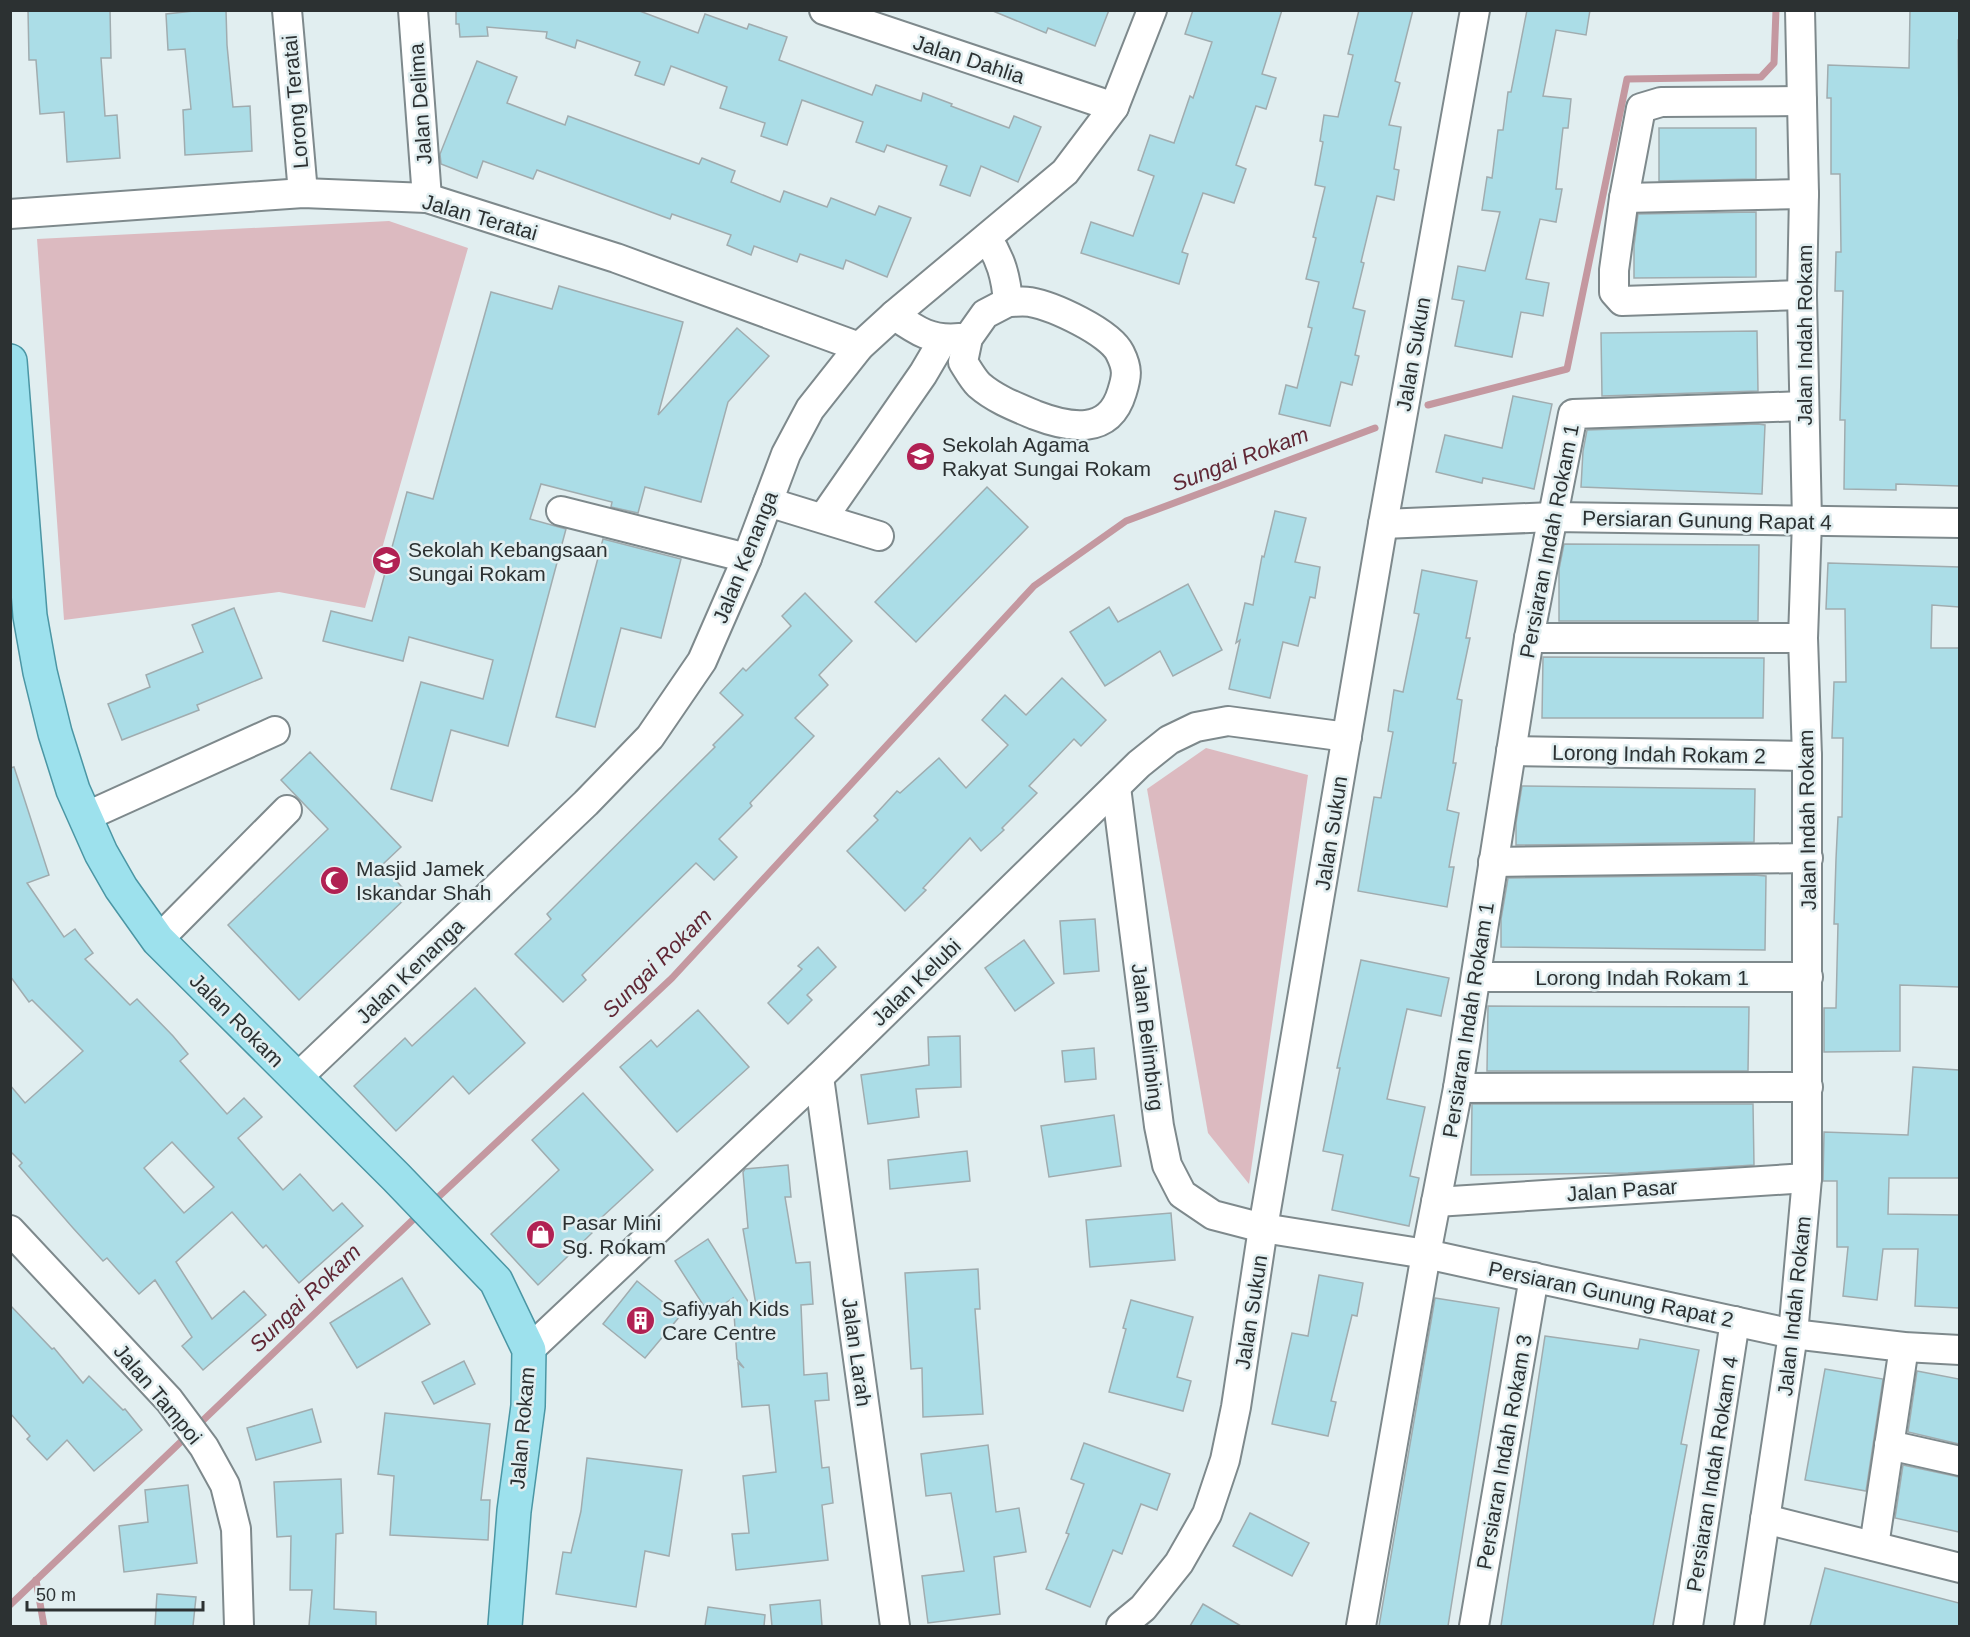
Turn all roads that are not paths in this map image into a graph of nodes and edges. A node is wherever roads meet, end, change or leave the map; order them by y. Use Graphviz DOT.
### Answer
graph roads {
  1 [pos="287,10"];
  2 [pos="413,10"];
  3 [pos="824,10"];
  4 [pos="1152,10"];
  5 [pos="1476,10"];
  6 [pos="1800,10"];
  7 [pos="1802,101"];
  8 [pos="1114,107"];
  9 [pos="303,193"];
  10 [pos="1804,194"];
  11 [pos="427,198"];
  12 [pos="1624,198"];
  13 [pos="10,214"];
  14 [pos="987,238"];
  15 [pos="1802,295"];
  16 [pos="1008,302"];
  17 [pos="894,315"];
  18 [pos="955,339"];
  19 [pos="859,347"];
  20 [pos="10,361"];
  21 [pos="1804,406"];
  22 [pos="768,502"];
  23 [pos="561,511"];
  24 [pos="823,518"];
  25 [pos="1553,518"];
  26 [pos="1807,521"];
  27 [pos="1959,523"];
  28 [pos="1383,524"];
  29 [pos="879,536"];
  30 [pos="747,558"];
  31 [pos="20,616"];
  32 [pos="1529,638"];
  33 [pos="1803,638"];
  34 [pos="275,731"];
  35 [pos="1347,737"];
  36 [pos="1511,751"];
  37 [pos="1807,756"];
  38 [pos="1116,787"];
  39 [pos="287,810"];
  40 [pos="85,817"];
  41 [pos="1808,858"];
  42 [pos="1493,862"];
  43 [pos="158,940"];
  44 [pos="1476,977"];
  45 [pos="1808,977"];
  46 [pos="819,1077"];
  47 [pos="296,1079"];
  48 [pos="1808,1087"];
  49 [pos="1458,1088"];
  50 [pos="1808,1178"];
  51 [pos="1436,1202"];
  52 [pos="1263,1228"];
  53 [pos="10,1230"];
  54 [pos="1426,1254"];
  55 [pos="1534,1277"];
  56 [pos="1735,1321"];
  57 [pos="1793,1334"];
  58 [pos="1904,1347"];
  59 [pos="529,1350"];
  60 [pos="1959,1350"];
  61 [pos="1889,1445"];
  62 [pos="1959,1461"];
  63 [pos="1765,1519"];
  64 [pos="1874,1546"];
  65 [pos="1959,1568"];
  66 [pos="239,1626"];
  67 [pos="505,1626"];
  68 [pos="895,1626"];
  69 [pos="1121,1626"];
  70 [pos="1361,1626"];
  71 [pos="1474,1626"];
  72 [pos="1688,1626"];
  73 [pos="1749,1626"];
  1 -- 9 [label="street, Lorong Teratai"];
  2 -- 11 [label="street, Jalan Delima"];
  3 -- 8 [label="street, Jalan Dahlia"];
  4 -- 8 [label="street, Jalan Kenanga"];
  5 -- 28 [label="street, Jalan Sukun"];
  6 -- 7 [label="street, Jalan Indah Rokam"];
  7 -- 10 [label="street, Jalan Indah Rokam"];
  7 -- 12 [label="street"];
  8 -- 14 [label="street, Jalan Kenanga"];
  9 -- 11 [label="street, Jalan Teratai"];
  9 -- 13 [label="street, Jalan Teratai"];
  10 -- 12 [label="street"];
  10 -- 15 [label="street, Jalan Indah Rokam"];
  11 -- 19 [label="street, Jalan Teratai"];
  12 -- 15 [label="street"];
  14 -- 16 [label="street"];
  14 -- 17 [label="street, Jalan Kenanga"];
  15 -- 21 [label="street, Jalan Indah Rokam"];
  16 -- 18 [label="street"];
  16 -- 18 [label="street"];
  17 -- 18 [label="street"];
  17 -- 19 [label="street, Jalan Kenanga"];
  18 -- 24 [label="street"];
  19 -- 22 [label="street, Jalan Kenanga"];
  20 -- 31 [label="main road, Jalan Rokam"];
  21 -- 25 [label="street, Persiaran Indah Rokam 1"];
  21 -- 26 [label="street, Jalan Indah Rokam"];
  22 -- 24 [label="street"];
  22 -- 30 [label="street, Jalan Kenanga"];
  23 -- 30 [label="street"];
  24 -- 29 [label="street"];
  25 -- 26 [label="street, Persiaran Gunung Rapat 4"];
  25 -- 28 [label="street, Persiaran Gunung Rapat 4"];
  25 -- 32 [label="street, Persiaran Indah Rokam 1"];
  26 -- 27 [label="street, Persiaran Gunung Rapat 4"];
  26 -- 33 [label="street, Jalan Indah Rokam"];
  28 -- 35 [label="street, Jalan Sukun"];
  30 -- 47 [label="street, Jalan Kenanga"];
  31 -- 40 [label="main road, Jalan Rokam"];
  32 -- 33 [label="street"];
  32 -- 36 [label="street, Persiaran Indah Rokam 1"];
  33 -- 37 [label="street, Jalan Indah Rokam"];
  34 -- 40 [label="street"];
  35 -- 38 [label="street, Jalan Kelubi"];
  35 -- 52 [label="street, Jalan Sukun"];
  36 -- 37 [label="street, Lorong Indah Rokam 2"];
  36 -- 42 [label="street, Persiaran Indah Rokam 1"];
  37 -- 41 [label="street, Jalan Indah Rokam"];
  38 -- 46 [label="street, Jalan Kelubi"];
  38 -- 52 [label="street, Jalan Belimbing"];
  39 -- 43 [label="street"];
  40 -- 43 [label="main road, Jalan Rokam"];
  41 -- 42 [label="street"];
  41 -- 45 [label="street, Jalan Indah Rokam"];
  42 -- 44 [label="street, Persiaran Indah Rokam 1"];
  43 -- 47 [label="main road, Jalan Rokam"];
  44 -- 45 [label="street, Lorong Indah Rokam 1"];
  44 -- 49 [label="street, Persiaran Indah Rokam 1"];
  45 -- 48 [label="street, Jalan Indah Rokam"];
  46 -- 59 [label="street, Jalan Kelubi"];
  46 -- 68 [label="street, Jalan Larah"];
  47 -- 59 [label="main road, Jalan Rokam"];
  48 -- 49 [label="street"];
  48 -- 50 [label="street, Jalan Indah Rokam"];
  49 -- 51 [label="street, Persiaran Indah Rokam 1"];
  50 -- 51 [label="street, Jalan Pasar"];
  50 -- 57 [label="street, Jalan Indah Rokam"];
  51 -- 54 [label="street, Persiaran Indah Rokam 1"];
  52 -- 54 [label="street, Persiaran Gunung Rapat 2"];
  52 -- 69 [label="street, Jalan Sukun"];
  53 -- 66 [label="street, Jalan Tampoi"];
  54 -- 55 [label="street, Persiaran Gunung Rapat 2"];
  54 -- 70 [label="street, Persiaran Indah Rokam 1"];
  55 -- 56 [label="street, Persiaran Gunung Rapat 2"];
  55 -- 71 [label="street, Persiaran Indah Rokam 3"];
  56 -- 57 [label="street, Persiaran Gunung Rapat 2"];
  56 -- 72 [label="street, Persiaran Indah Rokam 4"];
  57 -- 58 [label="street, Persiaran Gunung Rapat 2"];
  57 -- 63 [label="street, Jalan Indah Rokam"];
  58 -- 60 [label="street, Persiaran Gunung Rapat 2"];
  58 -- 61 [label="street"];
  59 -- 67 [label="main road, Jalan Rokam"];
  61 -- 62 [label="street"];
  61 -- 64 [label="street"];
  63 -- 64 [label="street"];
  63 -- 73 [label="street, Jalan Indah Rokam"];
  64 -- 65 [label="street"];
}
